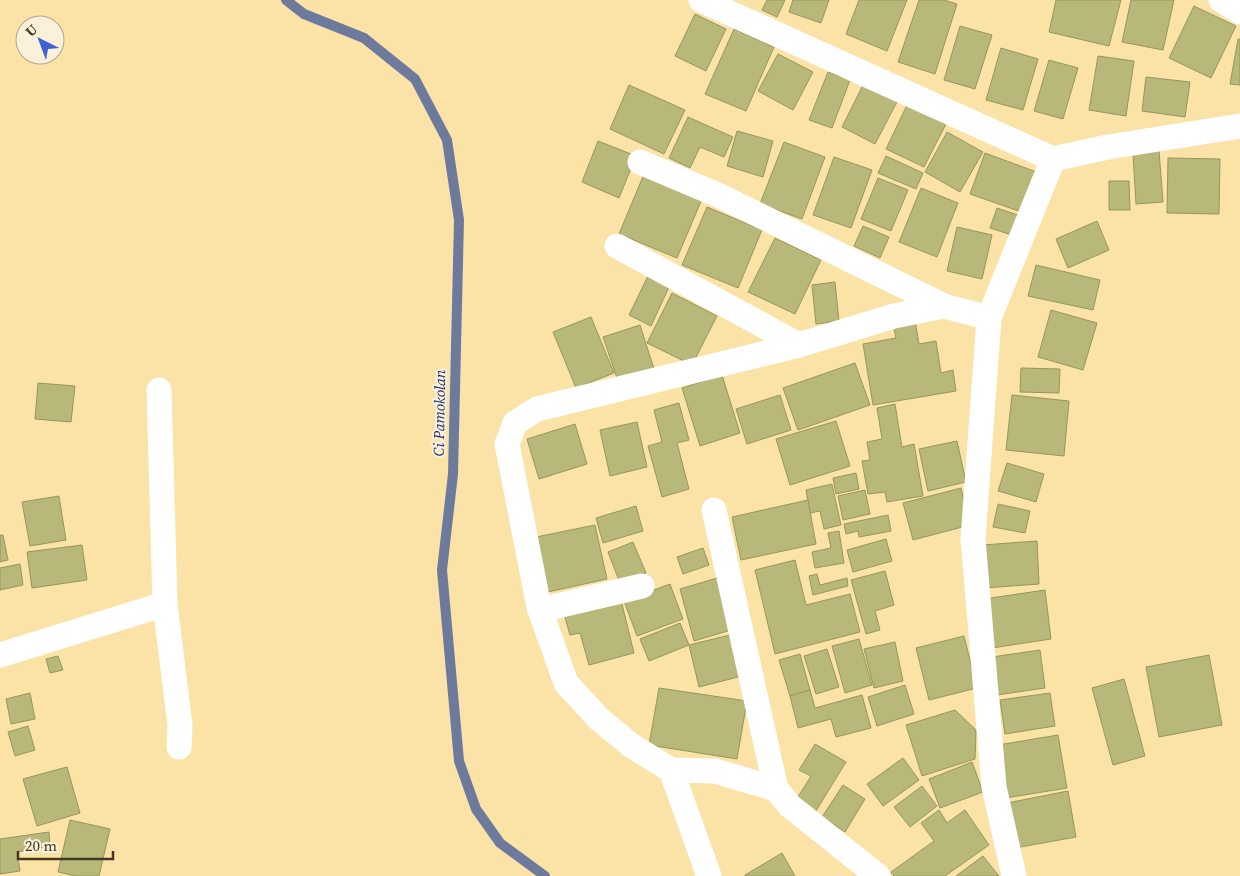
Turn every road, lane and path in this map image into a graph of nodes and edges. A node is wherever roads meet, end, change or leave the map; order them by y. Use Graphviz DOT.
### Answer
graph roads {
  1 [pos="701,0"];
  2 [pos="1221,0"];
  3 [pos="1240,12"];
  4 [pos="1240,126"];
  5 [pos="1053,159"];
  6 [pos="640,162"];
  7 [pos="617,246"];
  8 [pos="944,306"];
  9 [pos="989,318"];
  10 [pos="799,346"];
  11 [pos="159,390"];
  12 [pos="714,510"];
  13 [pos="642,586"];
  14 [pos="165,604"];
  15 [pos="540,610"];
  16 [pos="0,654"];
  17 [pos="178,747"];
  18 [pos="671,770"];
  19 [pos="776,789"];
  20 [pos="709,876"];
  21 [pos="878,876"];
  22 [pos="1014,876"];
  1 -- 5 [label="street"];
  2 -- 3 [label="street"];
  4 -- 5 [label="street"];
  5 -- 9 [label="street"];
  6 -- 8 [label="street"];
  7 -- 10 [label="street"];
  8 -- 9 [label="street"];
  8 -- 10 [label="street"];
  9 -- 22 [label="street"];
  10 -- 15 [label="street"];
  11 -- 14 [label="street"];
  12 -- 19 [label="street"];
  13 -- 15 [label="street"];
  14 -- 16 [label="street"];
  14 -- 17 [label="street"];
  15 -- 18 [label="street"];
  18 -- 19 [label="street"];
  18 -- 20 [label="street"];
  19 -- 21 [label="street"];
}
